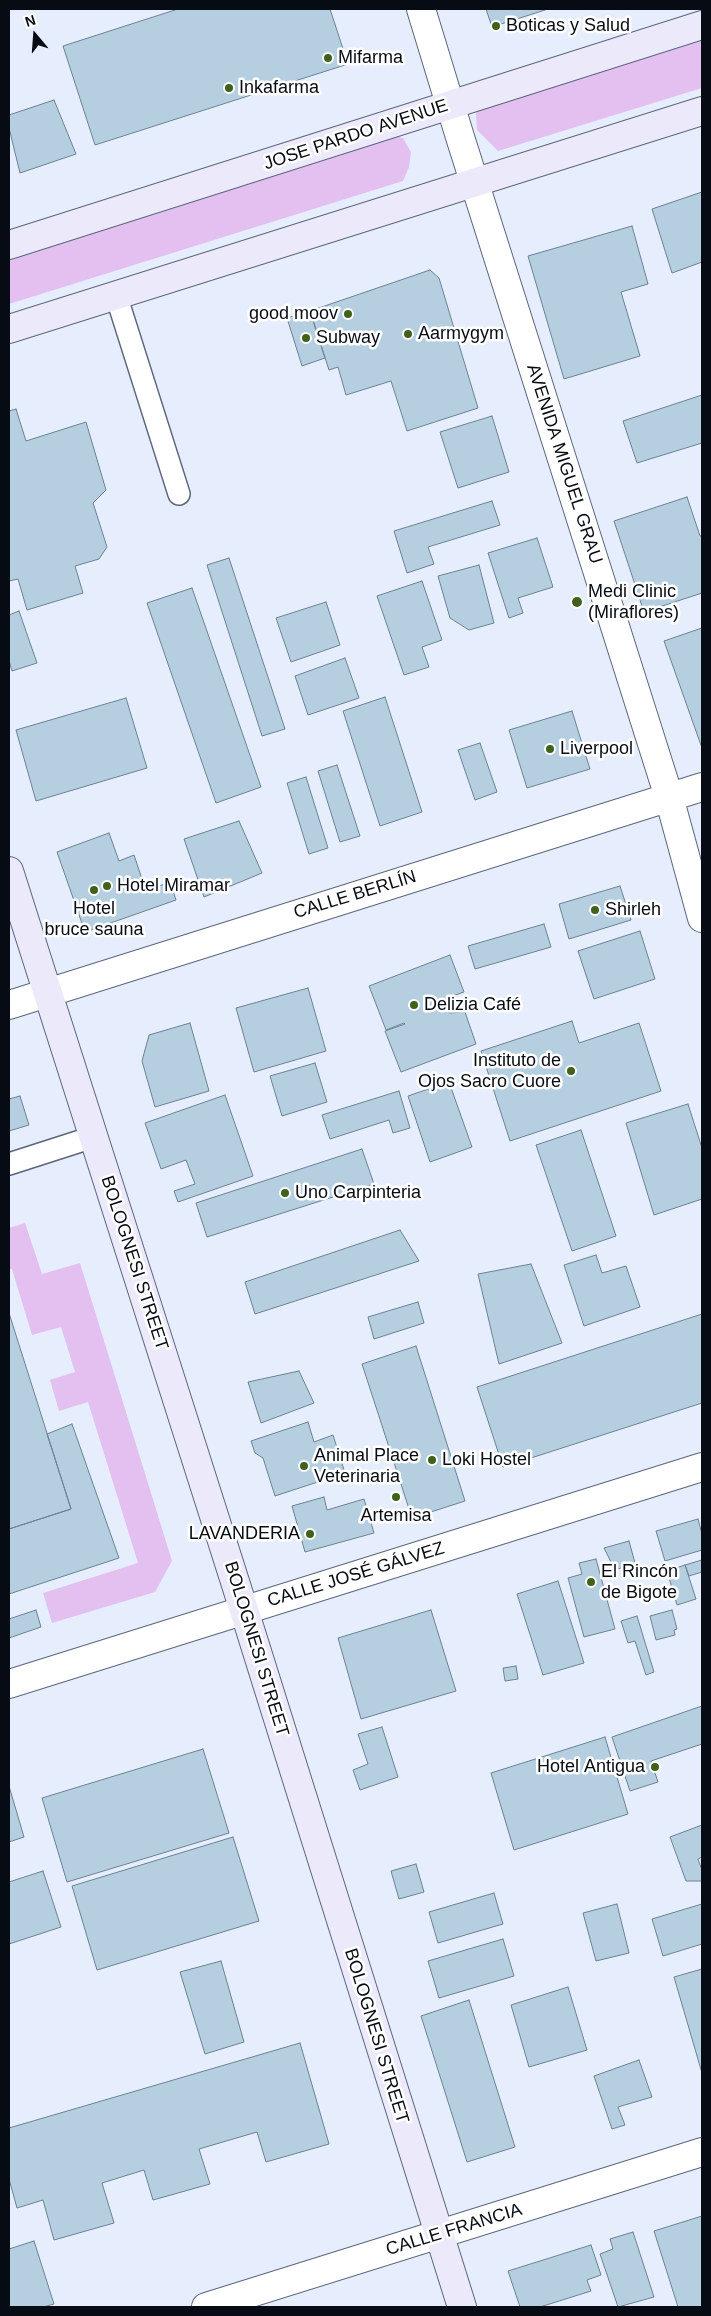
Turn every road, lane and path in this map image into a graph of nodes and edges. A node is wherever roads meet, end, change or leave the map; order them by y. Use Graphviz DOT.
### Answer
graph roads {
  1 [pos="421,9"];
  2 [pos="702,25"];
  3 [pos="452,104"];
  4 [pos="702,111"];
  5 [pos="474,182"];
  6 [pos="9,245"];
  7 [pos="116,295"];
  8 [pos="9,328"];
  9 [pos="179,494"];
  10 [pos="702,786"];
  11 [pos="669,797"];
  12 [pos="9,871"];
  13 [pos="702,918"];
  14 [pos="47,993"];
  15 [pos="9,1005"];
  16 [pos="93,1137"];
  17 [pos="9,1164"];
  18 [pos="702,1467"];
  19 [pos="244,1610"];
  20 [pos="9,1684"];
  21 [pos="702,2152"];
  22 [pos="438,2235"];
  23 [pos="206,2307"];
  24 [pos="462,2307"];
  1 -- 3 [label="street, AVENIDA MIGUEL GRAU"];
  2 -- 3 [label="main road, JOSE PARDO AVENUE"];
  3 -- 5 [label="street, AVENIDA MIGUEL GRAU"];
  3 -- 6 [label="main road, JOSE PARDO AVENUE"];
  4 -- 5 [label="main road"];
  5 -- 7 [label="main road"];
  5 -- 11 [label="street, AVENIDA MIGUEL GRAU"];
  7 -- 8 [label="main road"];
  7 -- 9 [label="lane"];
  10 -- 11 [label="street, CALLE BERLÍN"];
  11 -- 13 [label="street, AVENIDA MIGUEL GRAU"];
  11 -- 14 [label="street, CALLE BERLÍN"];
  12 -- 14 [label="main road, BOLOGNESI STREET"];
  14 -- 15 [label="street, CALLE BERLÍN"];
  14 -- 16 [label="main road, BOLOGNESI STREET"];
  16 -- 17 [label="lane"];
  16 -- 19 [label="main road, BOLOGNESI STREET"];
  18 -- 19 [label="street, CALLE JOSÉ GÁLVEZ"];
  19 -- 20 [label="street, CALLE JOSÉ GÁLVEZ"];
  19 -- 22 [label="main road, BOLOGNESI STREET"];
  21 -- 22 [label="street, CALLE FRANCIA"];
  22 -- 23 [label="street, CALLE FRANCIA"];
  22 -- 24 [label="main road, BOLOGNESI STREET"];
}
